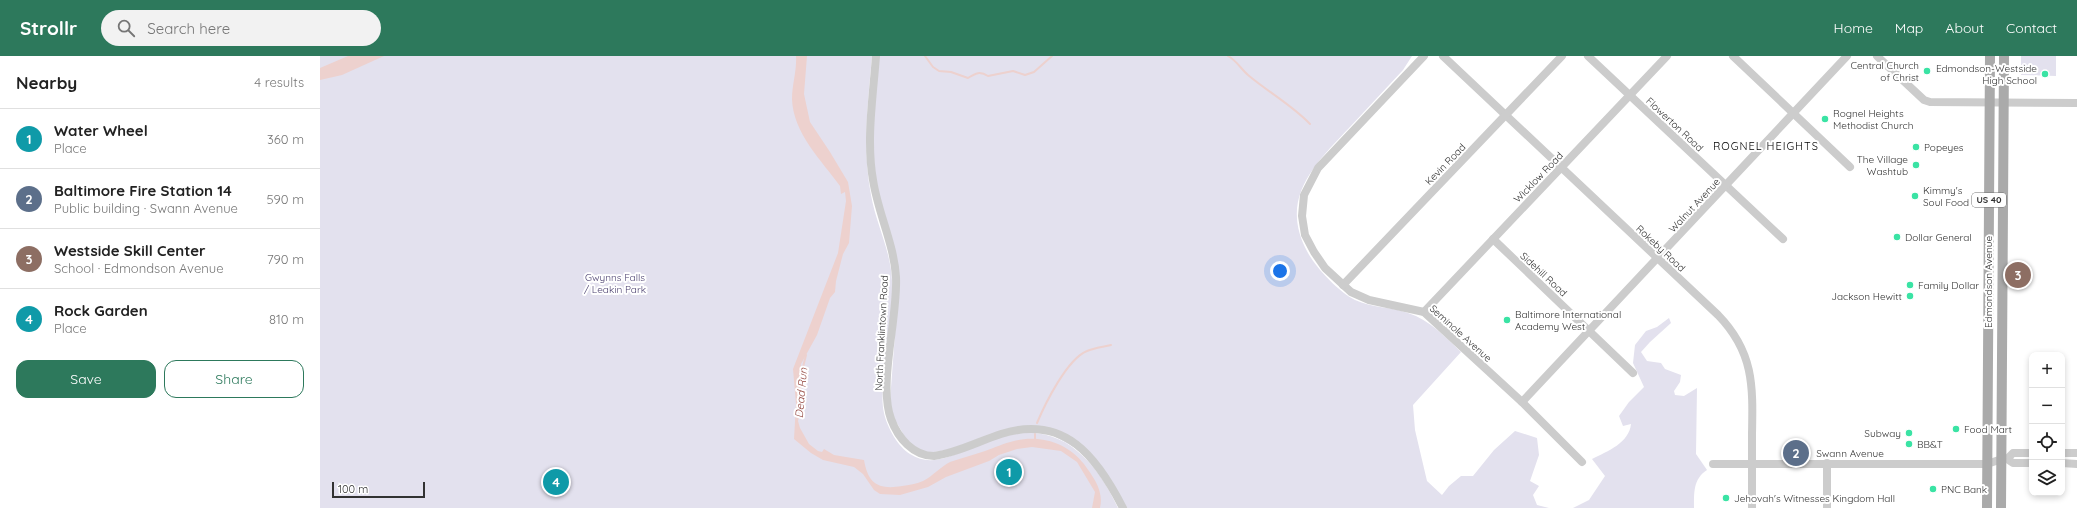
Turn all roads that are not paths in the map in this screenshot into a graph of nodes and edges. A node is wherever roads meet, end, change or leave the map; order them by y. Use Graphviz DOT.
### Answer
graph roads {
  1 [pos="876,56"];
  2 [pos="1416,56"];
  3 [pos="1424,56"];
  4 [pos="1443,56"];
  5 [pos="1562,56"];
  6 [pos="1588,56"];
  7 [pos="1667,56"];
  8 [pos="1733,56"];
  9 [pos="1847,56"];
  10 [pos="1877,56"];
  11 [pos="1990,56"];
  12 [pos="2004,56"];
  13 [pos="1408,71"];
  14 [pos="1629,95"];
  15 [pos="1990,102"];
  16 [pos="2004,102"];
  17 [pos="2077,103"];
  18 [pos="1794,113"];
  19 [pos="1506,114"];
  20 [pos="1561,167"];
  21 [pos="1850,167"];
  22 [pos="1725,186"];
  23 [pos="1493,239"];
  24 [pos="1783,239"];
  25 [pos="1657,258"];
  26 [pos="1343,285"];
  27 [pos="1424,312"];
  28 [pos="1590,330"];
  29 [pos="1633,372"];
  30 [pos="1522,402"];
  31 [pos="2029,453"];
  32 [pos="2065,453"];
  33 [pos="2077,453"];
  34 [pos="2004,459"];
  35 [pos="1582,462"];
  36 [pos="1752,463"];
  37 [pos="1827,463"];
  38 [pos="2029,463"];
  39 [pos="2065,463"];
  40 [pos="1713,464"];
  41 [pos="1987,464"];
  42 [pos="2077,464"];
  43 [pos="1123,508"];
  44 [pos="1752,508"];
  45 [pos="1827,508"];
  46 [pos="1987,508"];
  47 [pos="2001,508"];
  1 -- 43 [label="street, North Franklintown Road"];
  2 -- 13 [label="street"];
  3 -- 13 [label="street, Seminole Avenue"];
  4 -- 19 [label="street, Rokeby Road"];
  5 -- 19 [label="street, Kevin Road"];
  6 -- 14 [label="street, Flowerton Road"];
  7 -- 14 [label="street, Wicklow Road"];
  8 -- 18 [label="street"];
  9 -- 18 [label="street, Walnut Avenue"];
  10 -- 15 [label="street"];
  11 -- 15 [label="main road, Edmondson Avenue / US 40"];
  12 -- 16 [label="main road, Edmondson Avenue / US 40"];
  13 -- 26 [label="street, Seminole Avenue"];
  14 -- 20 [label="street, Wicklow Road"];
  14 -- 22 [label="street, Flowerton Road"];
  15 -- 16 [label="street"];
  15 -- 41 [label="main road, Edmondson Avenue / US 40"];
  16 -- 17 [label="street"];
  16 -- 34 [label="main road, Edmondson Avenue / US 40"];
  18 -- 21 [label="street"];
  18 -- 22 [label="street, Walnut Avenue"];
  19 -- 20 [label="street, Rokeby Road"];
  19 -- 26 [label="street, Kevin Road"];
  20 -- 23 [label="street, Wicklow Road"];
  20 -- 25 [label="street, Rokeby Road"];
  22 -- 24 [label="street, Flowerton Road"];
  22 -- 25 [label="street, Walnut Avenue"];
  23 -- 27 [label="street, Wicklow Road"];
  23 -- 28 [label="street, Sidehill Road"];
  25 -- 28 [label="street, Walnut Avenue"];
  25 -- 36 [label="street, Rokeby Road"];
  26 -- 27 [label="street, Seminole Avenue"];
  27 -- 30 [label="street, Seminole Avenue"];
  28 -- 29 [label="street, Sidehill Road"];
  28 -- 30 [label="street, Walnut Avenue"];
  30 -- 35 [label="street, Seminole Avenue"];
  31 -- 34 [label="street, Swann Avenue"];
  32 -- 33 [label="street"];
  34 -- 38 [label="street"];
  34 -- 41 [label="street, Swann Avenue"];
  34 -- 47 [label="main road, Edmondson Avenue / US 40"];
  36 -- 37 [label="street, Swann Avenue"];
  36 -- 40 [label="street, Swann Avenue"];
  36 -- 44 [label="street, Rokeby Road"];
  37 -- 41 [label="street, Swann Avenue"];
  37 -- 45 [label="street"];
  39 -- 42 [label="street"];
  41 -- 46 [label="main road, Edmondson Avenue / US 40"];
}
